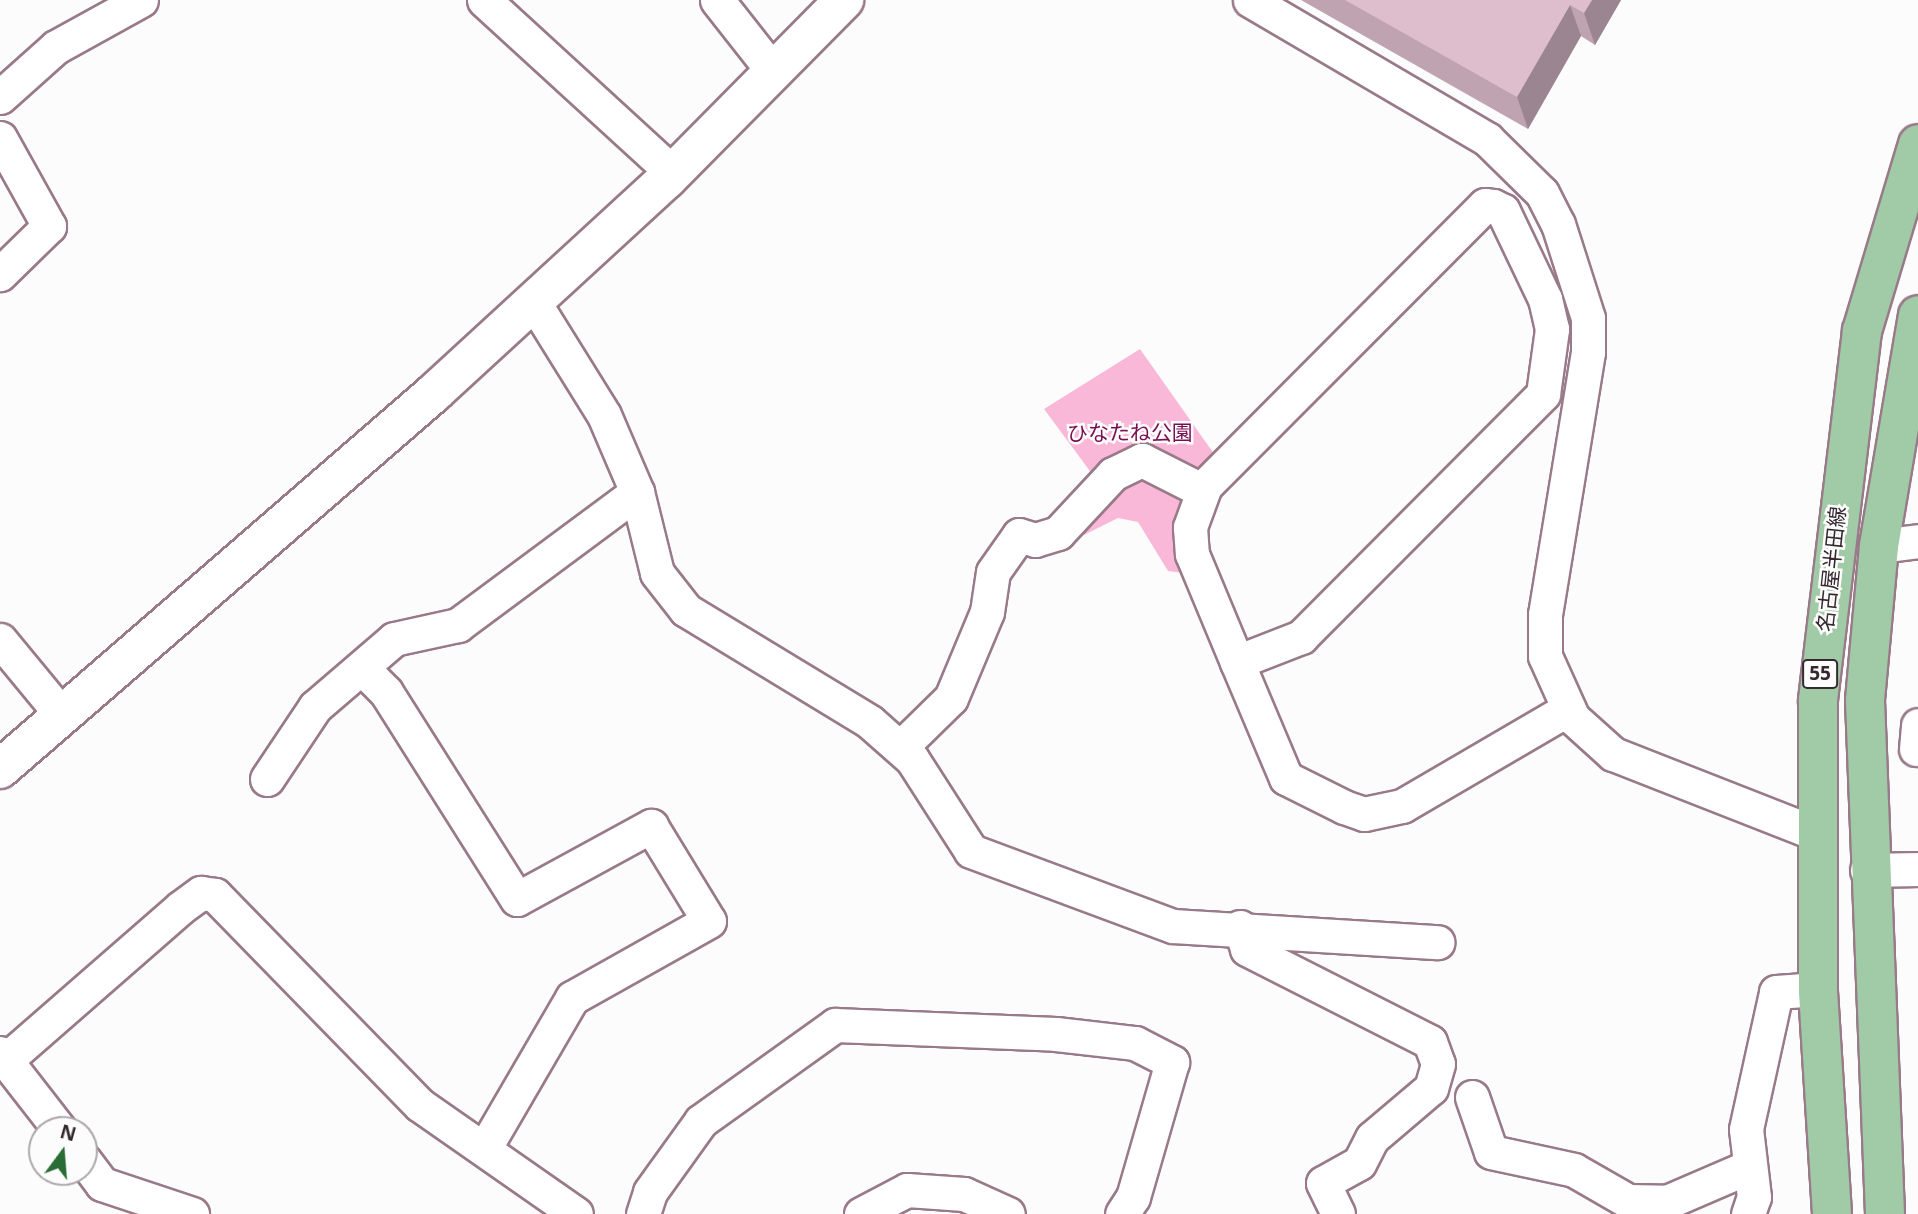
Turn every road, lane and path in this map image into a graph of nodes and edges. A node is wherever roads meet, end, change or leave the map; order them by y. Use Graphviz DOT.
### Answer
graph roads {
  1 [pos="141,0"];
  2 [pos="484,0"];
  3 [pos="718,0"];
  4 [pos="844,0"];
  5 [pos="1250,0"];
  6 [pos="772,70"];
  7 [pos="0,97"];
  8 [pos="0,138"];
  9 [pos="1918,144"];
  10 [pos="673,173"];
  11 [pos="0,274"];
  12 [pos="533,301"];
  13 [pos="1918,315"];
  14 [pos="1203,491"];
  15 [pos="637,492"];
  16 [pos="1918,541"];
  17 [pos="1879,546"];
  18 [pos="0,640"];
  19 [pos="1237,662"];
  20 [pos="362,668"];
  21 [pos="1568,709"];
  22 [pos="61,714"];
  23 [pos="900,748"];
  24 [pos="0,769"];
  25 [pos="267,779"];
  26 [pos="1817,834"];
  27 [pos="1918,869"];
  28 [pos="1867,870"];
  29 [pos="1240,927"];
  30 [pos="1437,942"];
  31 [pos="1818,989"];
  32 [pos="3,1057"];
  33 [pos="1472,1097"];
  34 [pos="50,1116"];
  35 [pos="486,1146"];
  36 [pos="1746,1168"];
  37 [pos="98,1179"];
  38 [pos="192,1214"];
  39 [pos="576,1214"];
  40 [pos="643,1214"];
  41 [pos="861,1214"];
  42 [pos="1008,1214"];
  43 [pos="1122,1214"];
  44 [pos="1338,1214"];
  45 [pos="1748,1214"];
  46 [pos="1832,1214"];
  47 [pos="1885,1214"];
  1 -- 7 [label="street"];
  2 -- 10 [label="street"];
  3 -- 6 [label="street"];
  4 -- 6 [label="street"];
  5 -- 21 [label="street"];
  6 -- 10 [label="street"];
  8 -- 11 [label="street"];
  9 -- 26 [label="main road, 名古屋半田線 / 55"];
  10 -- 12 [label="street"];
  12 -- 15 [label="street"];
  12 -- 22 [label="street"];
  13 -- 17 [label="main road, 55"];
  14 -- 19 [label="street"];
  14 -- 19 [label="street"];
  14 -- 23 [label="street"];
  15 -- 20 [label="street"];
  15 -- 23 [label="street"];
  16 -- 17 [label="street"];
  17 -- 28 [label="main road, 55"];
  18 -- 22 [label="street"];
  19 -- 21 [label="street"];
  20 -- 25 [label="street"];
  20 -- 35 [label="street"];
  21 -- 26 [label="street"];
  22 -- 24 [label="street"];
  23 -- 29 [label="street"];
  26 -- 31 [label="main road, 名古屋半田線 / 55"];
  27 -- 28 [label="street"];
  28 -- 47 [label="main road, 55"];
  29 -- 30 [label="street"];
  29 -- 44 [label="street"];
  31 -- 36 [label="street"];
  31 -- 46 [label="main road, 名古屋半田線 / 55"];
  32 -- 34 [label="street"];
  32 -- 35 [label="street"];
  33 -- 36 [label="street"];
  35 -- 39 [label="street"];
  36 -- 45 [label="street"];
  37 -- 38 [label="street"];
  40 -- 43 [label="street"];
  41 -- 42 [label="street"];
}
